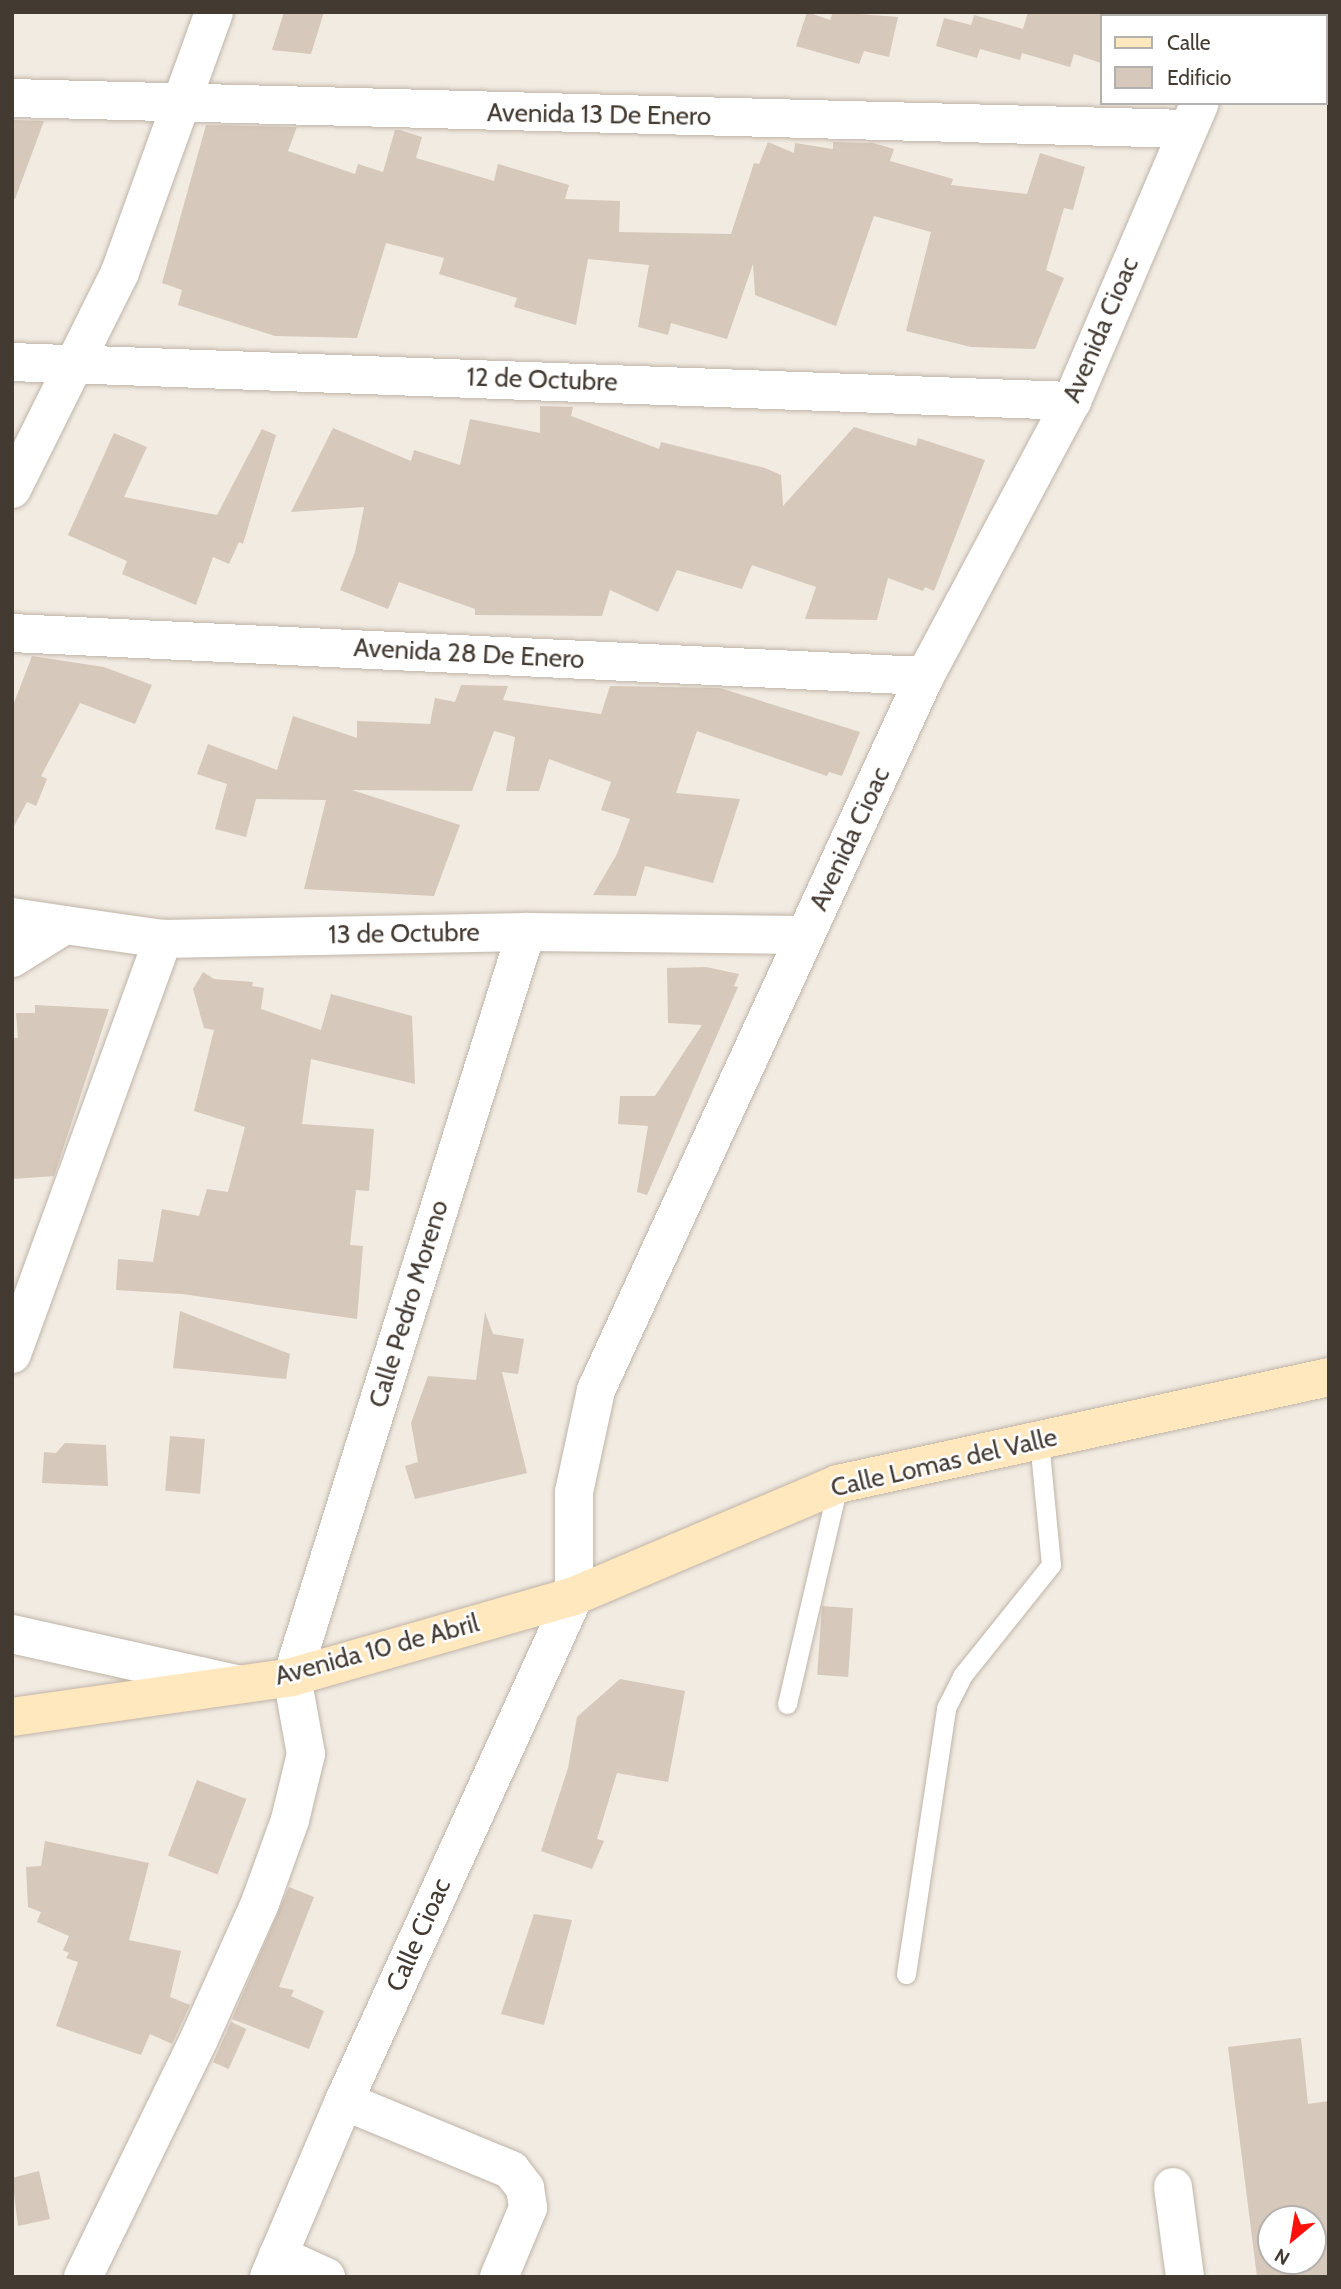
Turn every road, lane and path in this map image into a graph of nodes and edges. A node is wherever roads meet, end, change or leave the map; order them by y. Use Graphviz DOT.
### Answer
graph roads {
  1 [pos="214,12"];
  2 [pos="12,99"];
  3 [pos="182,105"];
  4 [pos="1193,116"];
  5 [pos="12,362"];
  6 [pos="73,362"];
  7 [pos="1072,401"];
  8 [pos="12,489"];
  9 [pos="12,633"];
  10 [pos="925,676"];
  11 [pos="12,917"];
  12 [pos="65,925"];
  13 [pos="526,932"];
  14 [pos="805,935"];
  15 [pos="163,939"];
  16 [pos="12,958"];
  17 [pos="12,1354"];
  18 [pos="1329,1377"];
  19 [pos="1039,1440"];
  20 [pos="838,1484"];
  21 [pos="574,1596"];
  22 [pos="12,1634"];
  23 [pos="292,1677"];
  24 [pos="235,1684"];
  25 [pos="787,1704"];
  26 [pos="12,1717"];
  27 [pos="906,1974"];
  28 [pos="344,2101"];
  29 [pos="1172,2188"];
  30 [pos="274,2266"];
  31 [pos="83,2277"];
  32 [pos="326,2277"];
  33 [pos="499,2277"];
  34 [pos="1185,2277"];
  1 -- 3 [label="street"];
  2 -- 3 [label="street, Avenida 13 De Enero"];
  3 -- 4 [label="street, Avenida 13 De Enero"];
  3 -- 6 [label="street"];
  4 -- 7 [label="street, Avenida Cioac"];
  5 -- 6 [label="street, 12 de Octubre"];
  6 -- 7 [label="street, 12 de Octubre"];
  6 -- 8 [label="street"];
  7 -- 10 [label="street, Avenida Cioac"];
  9 -- 10 [label="street, Avenida 28 De Enero"];
  10 -- 14 [label="street, Avenida Cioac"];
  11 -- 12 [label="street, 13 de Octubre"];
  12 -- 15 [label="street, 13 de Octubre"];
  12 -- 16 [label="street"];
  13 -- 14 [label="street, 13 de Octubre"];
  13 -- 15 [label="street, 13 de Octubre"];
  13 -- 23 [label="street, Calle Pedro Moreno"];
  14 -- 21 [label="street, Avenida Cioac"];
  15 -- 17 [label="street"];
  18 -- 19 [label="street, Calle Lomas del Valle"];
  19 -- 20 [label="street, Calle Lomas del Valle"];
  19 -- 27 [label="lane"];
  20 -- 21 [label="street, Calle Lomas del Valle"];
  20 -- 25 [label="lane"];
  21 -- 23 [label="street, Avenida 10 de Abril"];
  21 -- 28 [label="street, Calle Cioac"];
  22 -- 24 [label="street"];
  23 -- 24 [label="street, Avenida 10 de Abril"];
  23 -- 31 [label="street"];
  24 -- 26 [label="street, Avenida 10 de Abril"];
  28 -- 30 [label="street, Calle Cioac"];
  28 -- 33 [label="street"];
  29 -- 34 [label="street"];
  30 -- 32 [label="street"];
}
